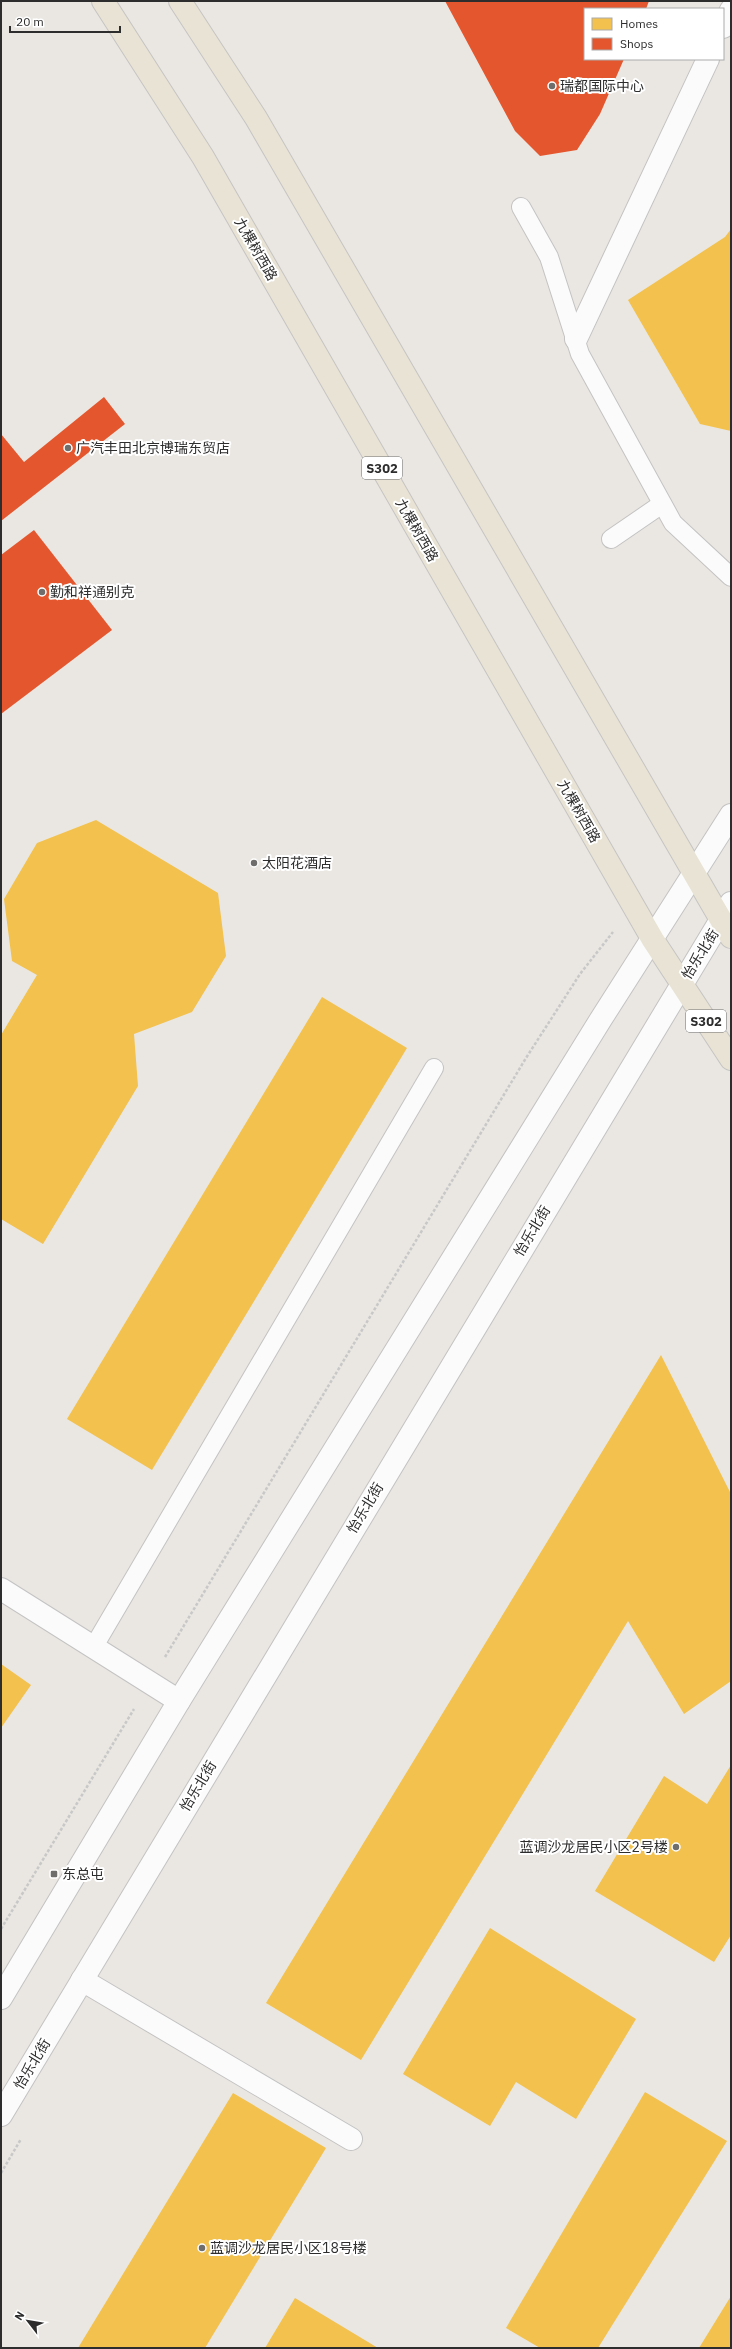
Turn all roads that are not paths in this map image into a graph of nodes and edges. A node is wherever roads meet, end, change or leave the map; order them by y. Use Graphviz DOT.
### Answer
graph roads {
  1 [pos="103,1"];
  2 [pos="180,1"];
  3 [pos="731,10"];
  4 [pos="724,25"];
  5 [pos="708,60"];
  6 [pos="521,207"];
  7 [pos="576,339"];
  8 [pos="662,504"];
  9 [pos="611,539"];
  10 [pos="731,577"];
  11 [pos="731,815"];
  12 [pos="694,875"];
  13 [pos="728,920"];
  14 [pos="654,940"];
  15 [pos="682,983"];
  16 [pos="731,1059"];
  17 [pos="434,1068"];
  18 [pos="1,1589"];
  19 [pos="93,1648"];
  20 [pos="179,1701"];
  21 [pos="82,1980"];
  22 [pos="1,1998"];
  23 [pos="1,2115"];
  24 [pos="351,2140"];
  1 -- 14 [label="main road, 九棵树西路 / S302"];
  2 -- 12 [label="main road"];
  3 -- 4 [label="main road"];
  5 -- 7 [label="main road"];
  6 -- 7 [label="lane"];
  7 -- 8 [label="lane"];
  8 -- 9 [label="lane"];
  8 -- 10 [label="lane"];
  11 -- 12 [label="main road"];
  12 -- 13 [label="main road"];
  12 -- 14 [label="main road"];
  13 -- 15 [label="main road, 怡乐北街"];
  14 -- 15 [label="main road, 九棵树西路 / S302"];
  14 -- 20 [label="main road"];
  15 -- 16 [label="main road, 九棵树西路 / S302"];
  15 -- 21 [label="main road, 怡乐北街"];
  17 -- 19 [label="lane"];
  18 -- 19 [label="main road"];
  19 -- 20 [label="main road"];
  20 -- 22 [label="main road"];
  21 -- 23 [label="main road, 怡乐北街"];
  21 -- 24 [label="main road"];
}
